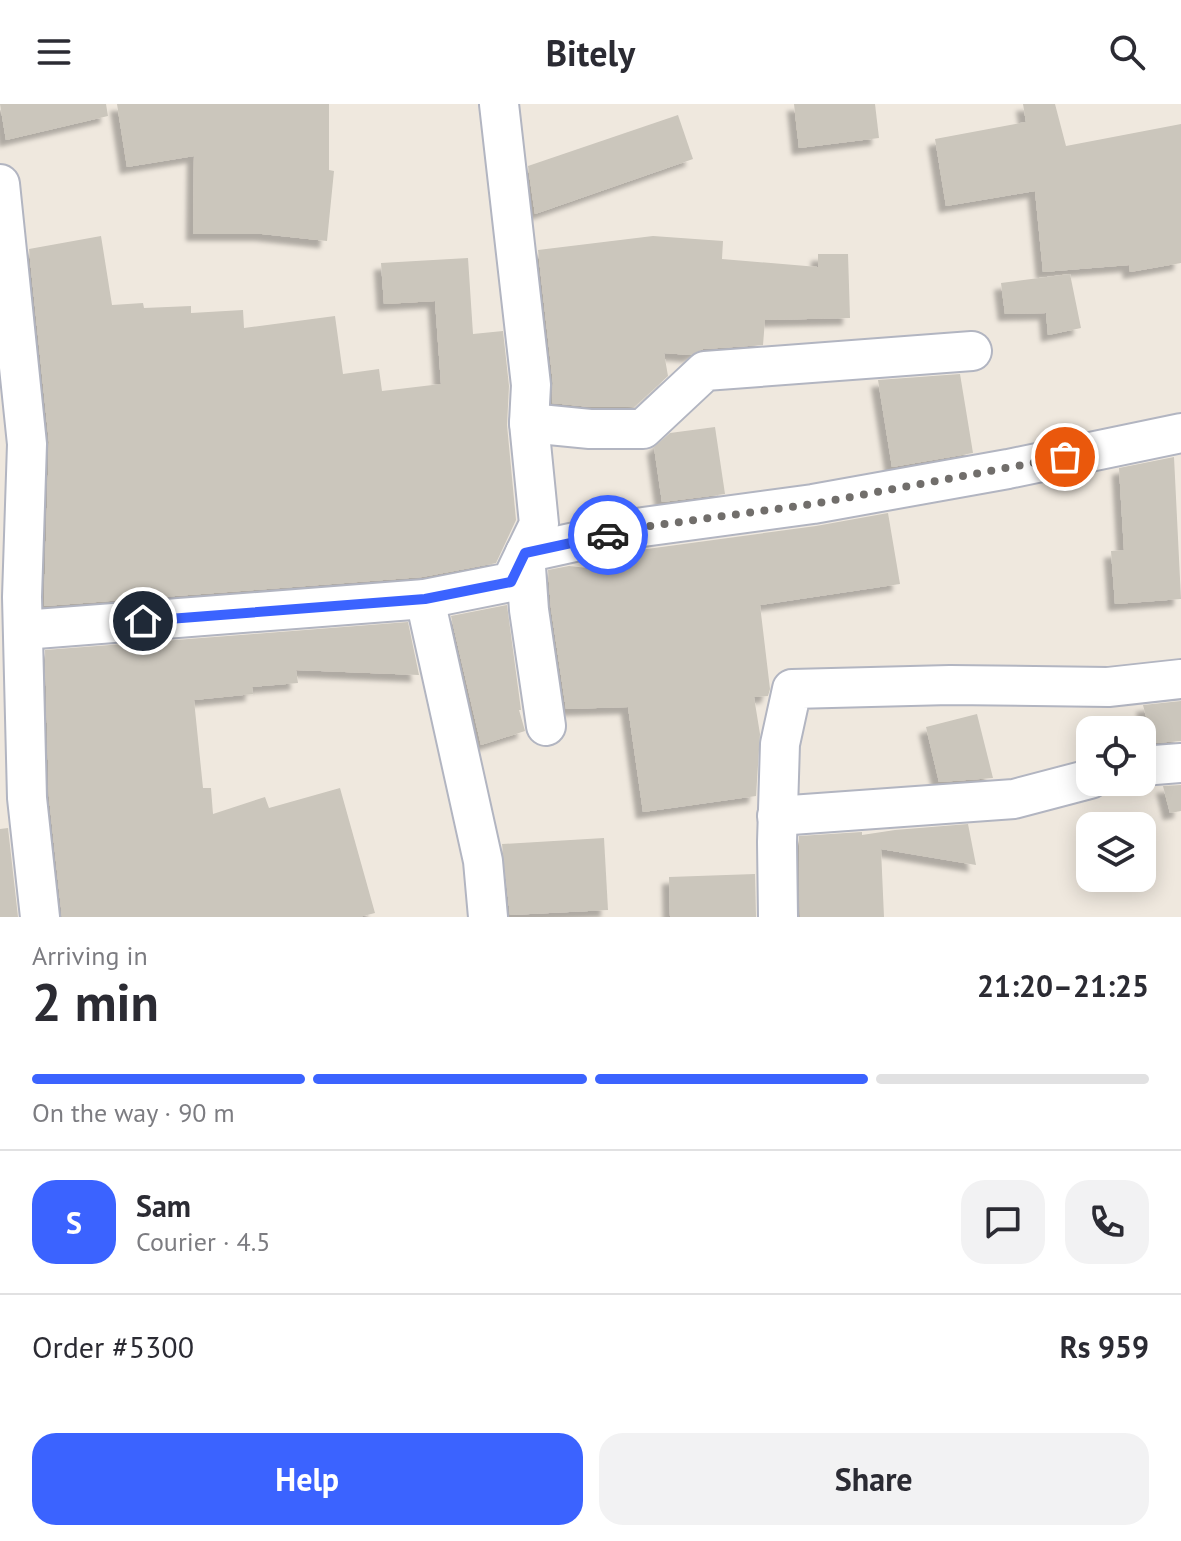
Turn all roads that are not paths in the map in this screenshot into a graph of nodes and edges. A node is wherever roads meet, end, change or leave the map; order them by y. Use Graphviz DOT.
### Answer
graph roads {
  1 [pos="499,104"];
  2 [pos="0,184"];
  3 [pos="972,351"];
  4 [pos="529,423"];
  5 [pos="1181,433"];
  6 [pos="525,553"];
  7 [pos="425,599"];
  8 [pos="23,630"];
  9 [pos="1181,679"];
  10 [pos="546,726"];
  11 [pos="1181,763"];
  12 [pos="1156,765"];
  13 [pos="1076,783"];
  14 [pos="777,816"];
  15 [pos="40,917"];
  16 [pos="488,917"];
  17 [pos="778,917"];
  1 -- 4 [label="street"];
  2 -- 8 [label="street"];
  3 -- 4 [label="street"];
  4 -- 6 [label="street"];
  5 -- 6 [label="street"];
  6 -- 7 [label="street"];
  6 -- 10 [label="street"];
  7 -- 8 [label="street"];
  7 -- 16 [label="street"];
  8 -- 15 [label="street"];
  9 -- 14 [label="street"];
  11 -- 12 [label="street"];
  13 -- 14 [label="street"];
  14 -- 17 [label="street"];
}
